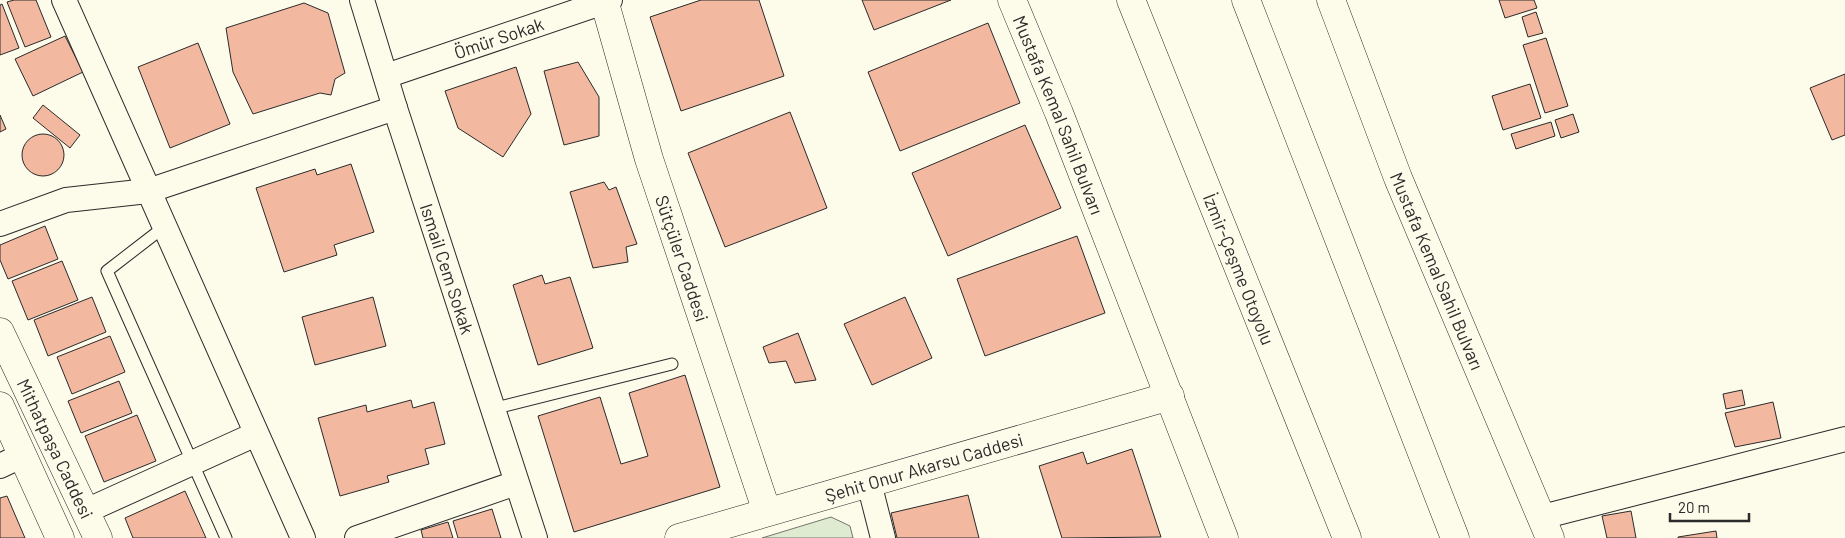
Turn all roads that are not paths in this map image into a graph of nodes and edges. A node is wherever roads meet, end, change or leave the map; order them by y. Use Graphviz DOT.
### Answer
graph roads {
  1 [pos="64,0"];
  2 [pos="362,0"];
  3 [pos="607,0"];
  4 [pos="1012,0"];
  5 [pos="1131,0"];
  6 [pos="1246,0"];
  7 [pos="1331,0"];
  8 [pos="386,76"];
  9 [pos="395,108"];
  10 [pos="148,191"];
  11 [pos="0,224"];
  12 [pos="164,228"];
  13 [pos="0,332"];
  14 [pos="672,364"];
  15 [pos="1170,396"];
  16 [pos="0,406"];
  17 [pos="492,409"];
  18 [pos="256,434"];
  19 [pos="1845,439"];
  20 [pos="11,461"];
  21 [pos="192,464"];
  22 [pos="516,483"];
  23 [pos="869,483"];
  24 [pos="86,511"];
  25 [pos="767,512"];
  26 [pos="1546,527"];
  27 [pos="715,533"];
  28 [pos="60,538"];
  29 [pos="98,538"];
  30 [pos="226,538"];
  31 [pos="302,538"];
  32 [pos="357,538"];
  33 [pos="535,538"];
  34 [pos="679,538"];
  35 [pos="883,538"];
  36 [pos="1224,538"];
  37 [pos="1347,538"];
  38 [pos="1454,538"];
  1 -- 10 [label="street"];
  2 -- 8 [label="street, Ismail Cem Sokak"];
  3 -- 8 [label="street, Ömür Sokak"];
  3 -- 25 [label="main road, Sütçüler Caddesi"];
  4 -- 15 [label="main road, Mustafa Kemal Sahil Bulvarı"];
  5 -- 37 [label="main road, İzmir-Çeşme Otoyolu"];
  6 -- 38 [label="main road"];
  7 -- 26 [label="main road, Mustafa Kemal Sahil Bulvarı"];
  8 -- 9 [label="street, Ismail Cem Sokak"];
  9 -- 10 [label="street"];
  9 -- 17 [label="street, Ismail Cem Sokak"];
  10 -- 11 [label="street"];
  10 -- 12 [label="street"];
  12 -- 18 [label="street"];
  12 -- 21 [label="lane"];
  13 -- 24 [label="main road, Mithatpaşa Caddesi"];
  14 -- 17 [label="lane"];
  15 -- 23 [label="main road, Şehit Onur Akarsu Caddesi"];
  15 -- 36 [label="main road, Mustafa Kemal Sahil Bulvarı"];
  16 -- 20 [label="main road, Mithatpaşa Caddesi"];
  17 -- 22 [label="street, Ismail Cem Sokak"];
  18 -- 21 [label="street"];
  18 -- 31 [label="street"];
  19 -- 26 [label="street"];
  20 -- 28 [label="main road, Mithatpaşa Caddesi"];
  21 -- 24 [label="street"];
  21 -- 30 [label="lane"];
  22 -- 32 [label="street"];
  22 -- 33 [label="street, Ismail Cem Sokak"];
  23 -- 25 [label="main road, Şehit Onur Akarsu Caddesi"];
  23 -- 35 [label="street"];
  24 -- 29 [label="main road, Mithatpaşa Caddesi"];
  25 -- 27 [label="main road, Şehit Onur Akarsu Caddesi"];
  27 -- 34 [label="main road, Şehit Onur Akarsu Caddesi"];
}
